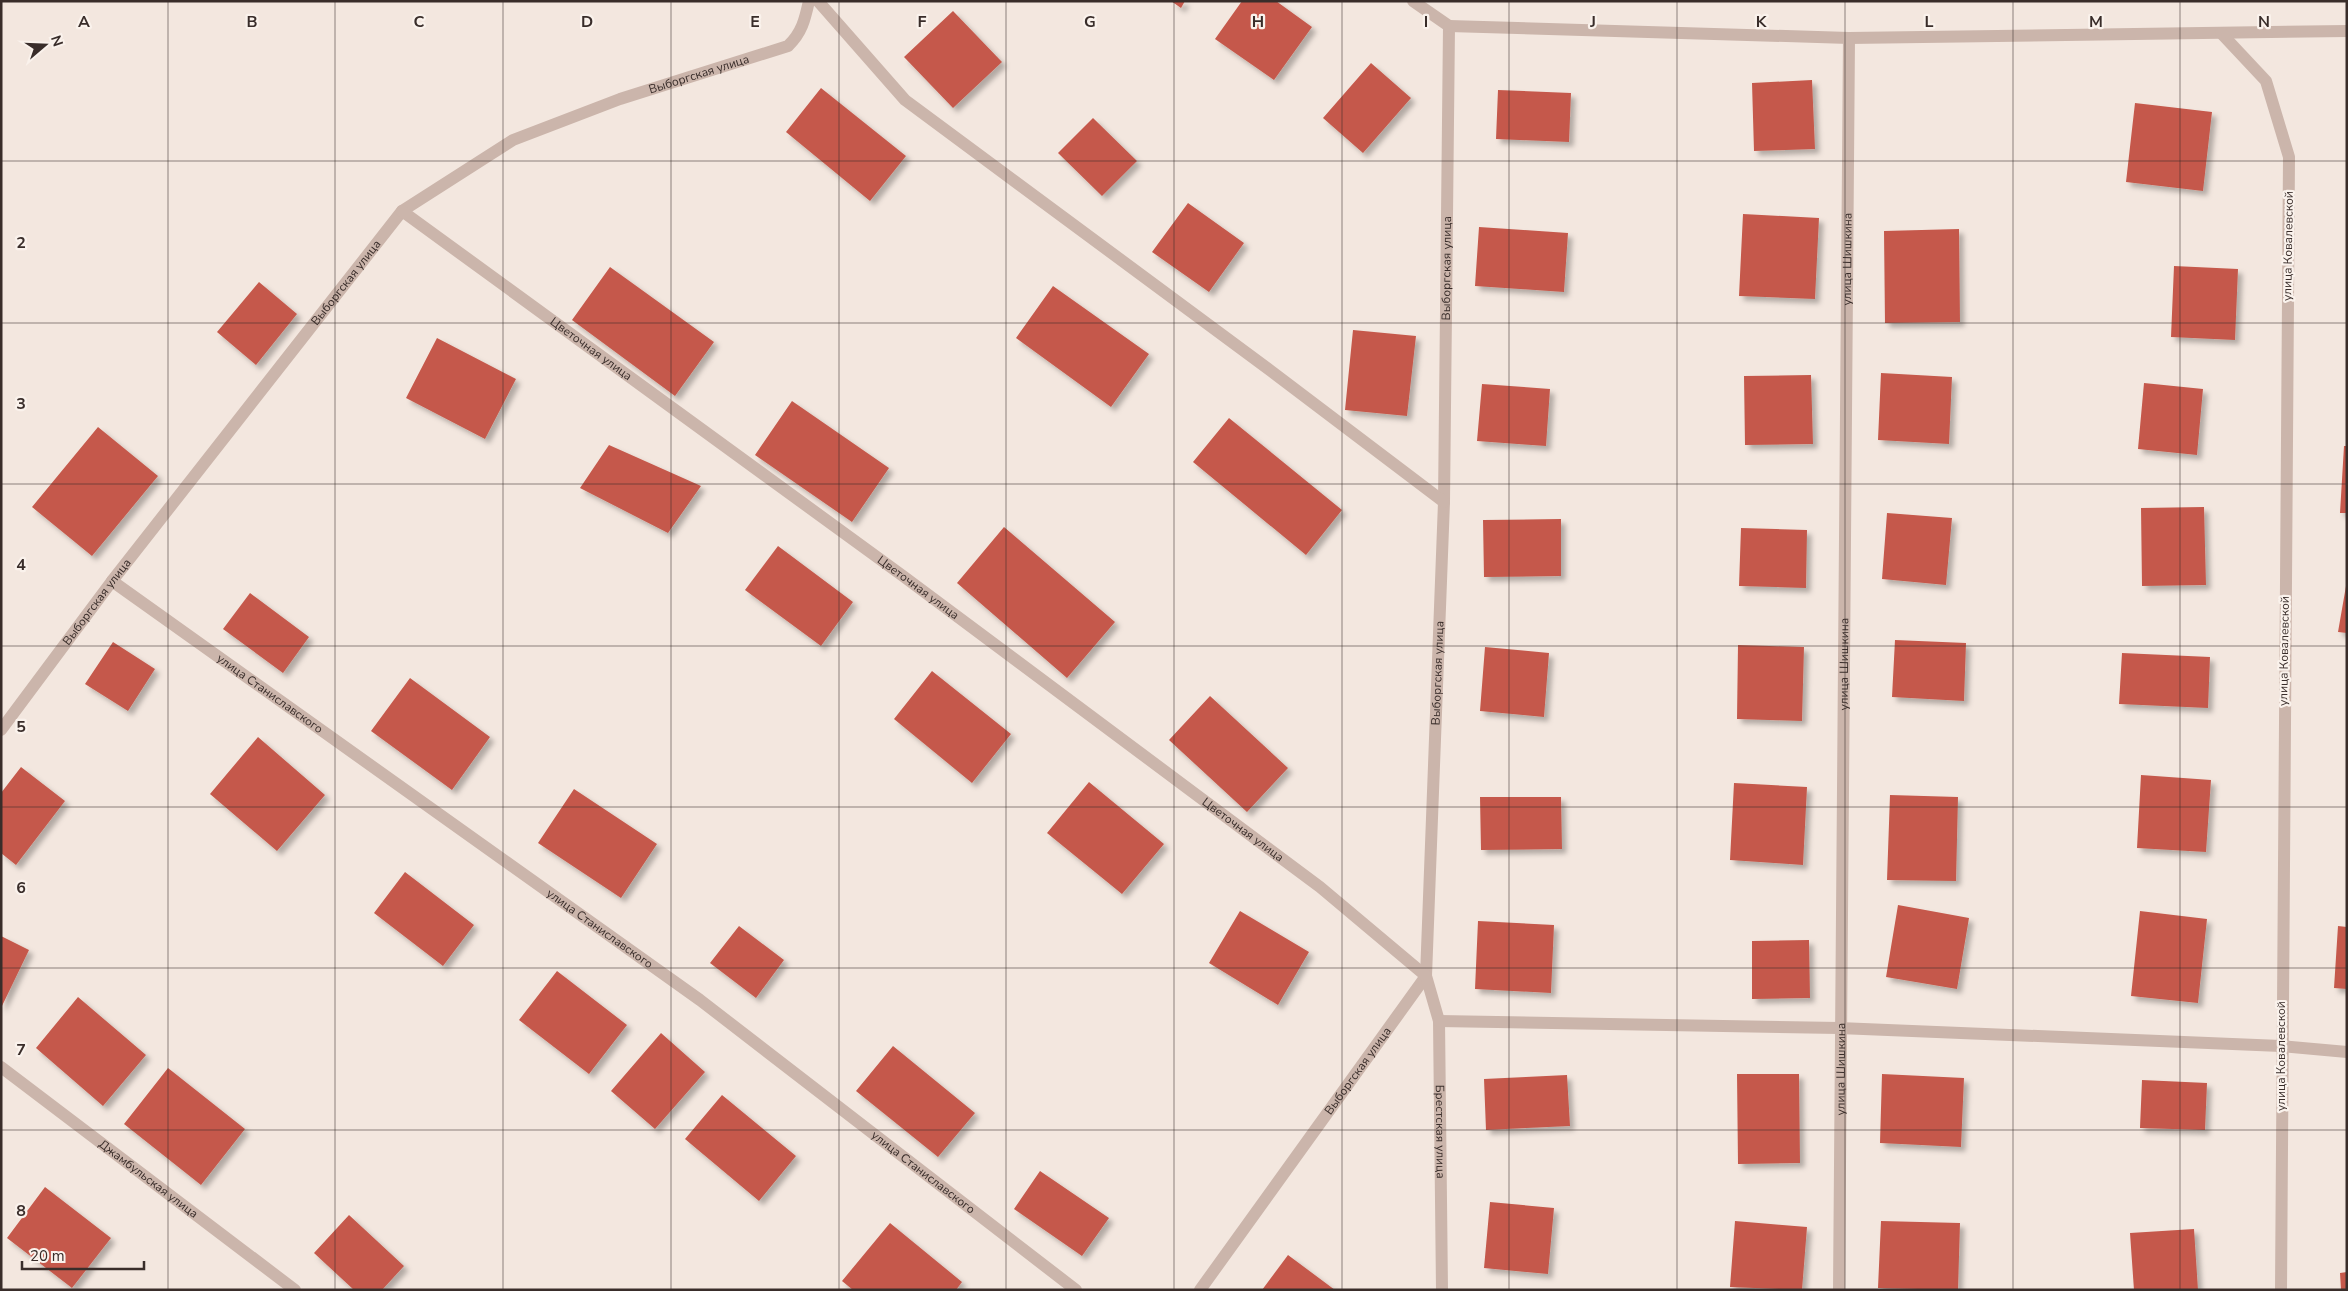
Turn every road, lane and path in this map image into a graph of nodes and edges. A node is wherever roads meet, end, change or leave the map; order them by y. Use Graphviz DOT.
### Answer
graph roads {
  1 [pos="808,1"];
  2 [pos="818,1"];
  3 [pos="1413,1"];
  4 [pos="1449,26"];
  5 [pos="2347,31"];
  6 [pos="2221,33"];
  7 [pos="1849,38"];
  8 [pos="402,211"];
  9 [pos="1444,502"];
  10 [pos="112,582"];
  11 [pos="1,730"];
  12 [pos="1426,976"];
  13 [pos="1439,1021"];
  14 [pos="1839,1028"];
  15 [pos="2281,1046"];
  16 [pos="2347,1052"];
  17 [pos="1,1067"];
  18 [pos="295,1290"];
  19 [pos="1076,1290"];
  20 [pos="1200,1290"];
  21 [pos="1442,1290"];
  22 [pos="1839,1290"];
  23 [pos="2281,1290"];
  1 -- 8 [label="street, Выборгская улица"];
  2 -- 9 [label="street"];
  3 -- 4 [label="street"];
  4 -- 7 [label="street"];
  4 -- 9 [label="street, Выборгская улица"];
  5 -- 6 [label="street"];
  6 -- 7 [label="street"];
  6 -- 15 [label="street, улица Ковалевской"];
  7 -- 14 [label="street, улица Шишкина"];
  8 -- 10 [label="street, Выборгская улица"];
  8 -- 12 [label="street, Цветочная улица"];
  9 -- 12 [label="street, Выборгская улица"];
  10 -- 11 [label="street, Выборгская улица"];
  10 -- 19 [label="street, улица Станиславского"];
  12 -- 13 [label="street, Брестская улица"];
  12 -- 20 [label="street, Выборгская улица"];
  13 -- 14 [label="street"];
  13 -- 21 [label="street, Брестская улица"];
  14 -- 15 [label="street"];
  14 -- 22 [label="street, улица Шишкина"];
  15 -- 16 [label="street"];
  15 -- 23 [label="street, улица Ковалевской"];
  17 -- 18 [label="street, Джамбульская улица"];
}
